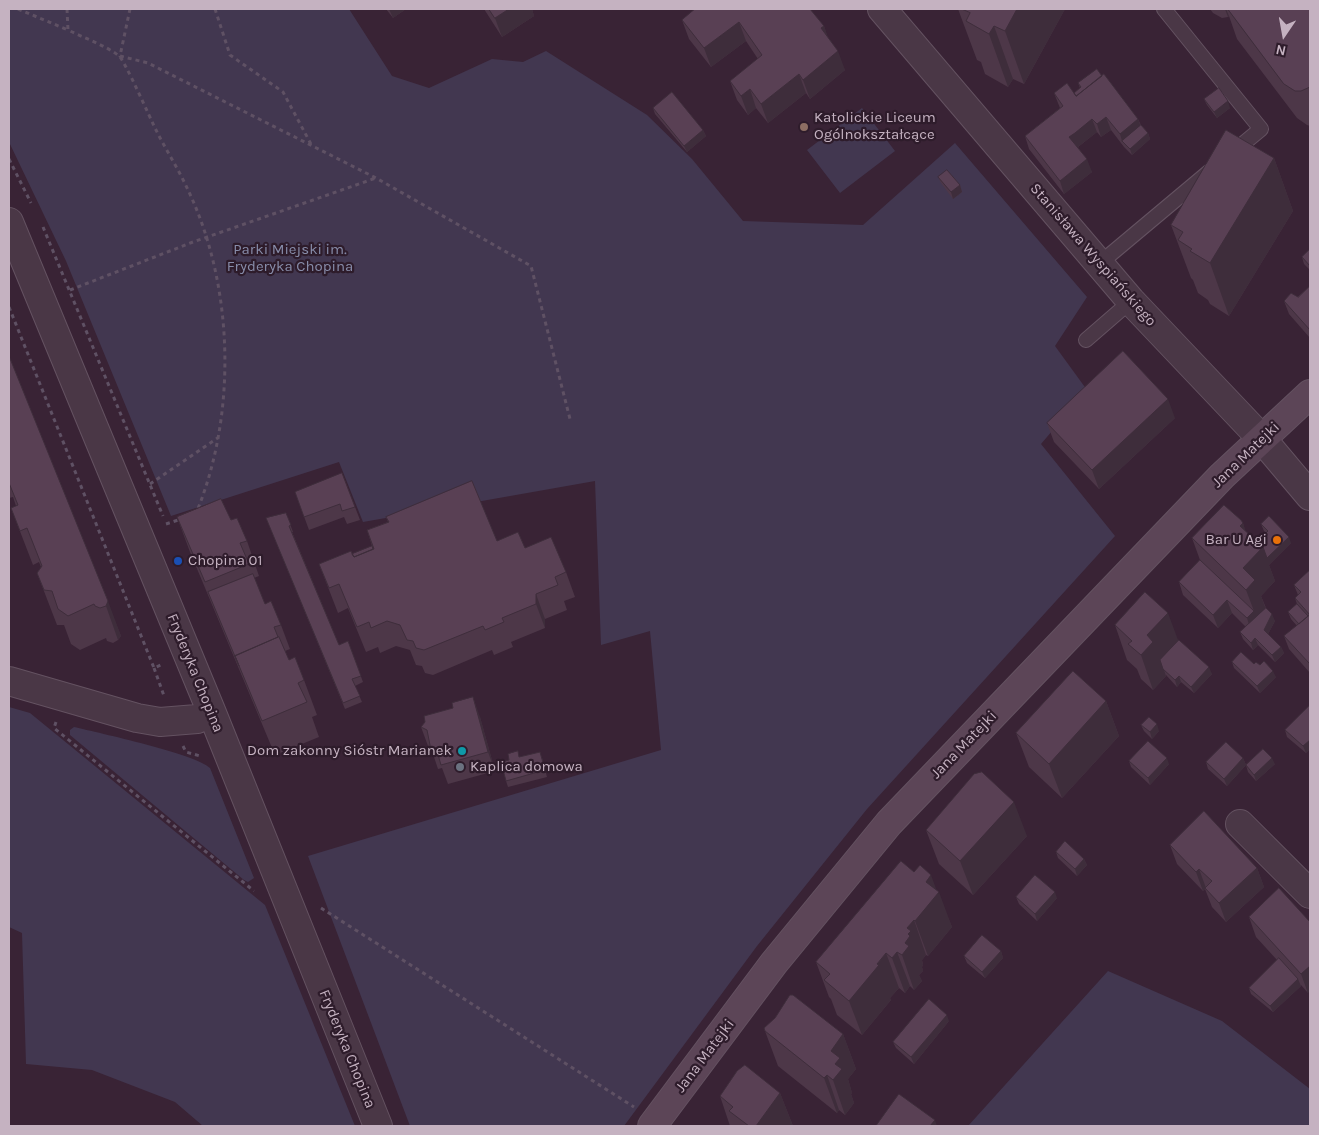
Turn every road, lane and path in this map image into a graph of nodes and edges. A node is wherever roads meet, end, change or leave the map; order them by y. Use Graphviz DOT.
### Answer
graph roads {
  1 [pos="18,9"];
  2 [pos="66,9"];
  3 [pos="130,9"];
  4 [pos="215,9"];
  5 [pos="882,9"];
  6 [pos="1164,9"];
  7 [pos="68,30"];
  8 [pos="120,56"];
  9 [pos="312,146"];
  10 [pos="376,178"];
  11 [pos="9,222"];
  12 [pos="206,237"];
  13 [pos="1099,264"];
  14 [pos="70,290"];
  15 [pos="1131,301"];
  16 [pos="9,307"];
  17 [pos="1086,340"];
  18 [pos="1310,394"];
  19 [pos="570,419"];
  20 [pos="219,437"];
  21 [pos="1262,439"];
  22 [pos="150,484"];
  23 [pos="1310,496"];
  24 [pos="196,514"];
  25 [pos="189,516"];
  26 [pos="166,524"];
  27 [pos="187,654"];
  28 [pos="9,681"];
  29 [pos="212,713"];
  30 [pos="58,715"];
  31 [pos="1240,824"];
  32 [pos="260,890"];
  33 [pos="1310,894"];
  34 [pos="315,904"];
  35 [pos="654,1124"];
  36 [pos="378,1126"];
  1 -- 7 [label="path"];
  2 -- 7 [label="path"];
  3 -- 8 [label="path"];
  4 -- 9 [label="path"];
  5 -- 13 [label="street, Stanisława Wyspiańskiego"];
  6 -- 13 [label="lane"];
  7 -- 8 [label="path"];
  8 -- 9 [label="path"];
  8 -- 12 [label="path"];
  9 -- 10 [label="path"];
  10 -- 12 [label="path"];
  10 -- 19 [label="path"];
  11 -- 27 [label="street, Fryderyka Chopina"];
  12 -- 14 [label="path"];
  12 -- 20 [label="path"];
  13 -- 15 [label="street, Stanisława Wyspiańskiego"];
  15 -- 17 [label="lane"];
  15 -- 21 [label="street, Stanisława Wyspiańskiego"];
  16 -- 27 [label="path"];
  18 -- 21 [label="street, Jana Matejki"];
  20 -- 22 [label="path"];
  20 -- 24 [label="path"];
  21 -- 23 [label="street, Stanisława Wyspiańskiego"];
  21 -- 35 [label="street, Jana Matejki"];
  25 -- 26 [label="path"];
  27 -- 29 [label="street, Fryderyka Chopina"];
  28 -- 29 [label="street"];
  29 -- 36 [label="street, Fryderyka Chopina"];
  30 -- 32 [label="path"];
  31 -- 33 [label="street"];
  34 -- 35 [label="path"];
}
